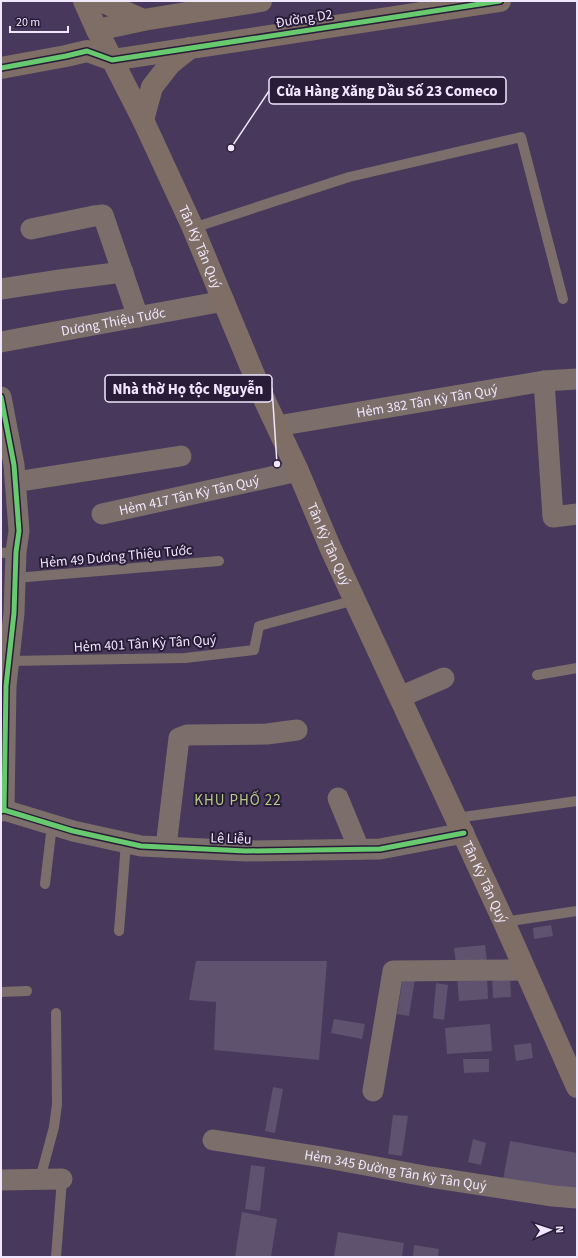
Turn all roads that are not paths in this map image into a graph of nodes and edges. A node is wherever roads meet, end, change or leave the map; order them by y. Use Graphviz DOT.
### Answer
graph roads {
  1 [pos="84,1"];
  2 [pos="101,1"];
  3 [pos="261,1"];
  4 [pos="500,1"];
  5 [pos="143,20"];
  6 [pos="97,30"];
  7 [pos="190,48"];
  8 [pos="87,51"];
  9 [pos="112,60"];
  10 [pos="1,68"];
  11 [pos="143,120"];
  12 [pos="193,228"];
  13 [pos="31,229"];
  14 [pos="123,272"];
  15 [pos="1,289"];
  16 [pos="563,299"];
  17 [pos="224,301"];
  18 [pos="138,317"];
  19 [pos="1,342"];
  20 [pos="577,379"];
  21 [pos="544,381"];
  22 [pos="1,397"];
  23 [pos="277,426"];
  24 [pos="181,456"];
  25 [pos="298,471"];
  26 [pos="15,482"];
  27 [pos="102,514"];
  28 [pos="577,514"];
  29 [pos="9,553"];
  30 [pos="219,561"];
  31 [pos="15,578"];
  32 [pos="355,600"];
  33 [pos="9,661"];
  34 [pos="577,668"];
  35 [pos="538,675"];
  36 [pos="444,678"];
  37 [pos="4,686"];
  38 [pos="400,697"];
  39 [pos="297,730"];
  40 [pos="338,798"];
  41 [pos="577,801"];
  42 [pos="3,811"];
  43 [pos="52,825"];
  44 [pos="460,825"];
  45 [pos="126,842"];
  46 [pos="166,847"];
  47 [pos="359,849"];
  48 [pos="45,884"];
  49 [pos="577,911"];
  50 [pos="504,922"];
  51 [pos="119,931"];
  52 [pos="525,970"];
  53 [pos="27,991"];
  54 [pos="1,992"];
  55 [pos="56,1013"];
  56 [pos="577,1087"];
  57 [pos="373,1091"];
  58 [pos="214,1140"];
  59 [pos="40,1179"];
  60 [pos="62,1179"];
  61 [pos="1,1180"];
  62 [pos="577,1198"];
  63 [pos="56,1257"];
  1 -- 6 [label="main road, Tân Kỳ Tân Quý"];
  2 -- 5 [label="main road"];
  3 -- 5 [label="main road, Đường D2"];
  4 -- 7 [label="main road, Đường D2"];
  5 -- 6 [label="main road, Đường D2"];
  6 -- 8 [label="main road"];
  6 -- 9 [label="main road, Tân Kỳ Tân Quý"];
  7 -- 9 [label="main road, Đường D2"];
  7 -- 11 [label="main road"];
  8 -- 9 [label="main road"];
  8 -- 10 [label="main road"];
  9 -- 11 [label="main road, Tân Kỳ Tân Quý"];
  11 -- 12 [label="main road, Tân Kỳ Tân Quý"];
  12 -- 16 [label="lane"];
  12 -- 17 [label="main road, Tân Kỳ Tân Quý"];
  13 -- 14 [label="street"];
  14 -- 15 [label="street"];
  14 -- 18 [label="street"];
  17 -- 18 [label="street, Dương Thiệu Tước"];
  17 -- 23 [label="main road, Tân Kỳ Tân Quý"];
  18 -- 19 [label="street, Dương Thiệu Tước"];
  20 -- 21 [label="street, Hẻm 382 Tân Kỳ Tân Quý"];
  21 -- 23 [label="street, Hẻm 382 Tân Kỳ Tân Quý"];
  21 -- 28 [label="street"];
  22 -- 26 [label="street"];
  23 -- 25 [label="main road, Tân Kỳ Tân Quý"];
  24 -- 26 [label="street"];
  25 -- 27 [label="street, Hẻm 417 Tân Kỳ Tân Quý"];
  25 -- 32 [label="main road, Tân Kỳ Tân Quý"];
  26 -- 29 [label="street"];
  29 -- 31 [label="street"];
  30 -- 31 [label="lane, Hẻm 49 Dương Thiệu Tước"];
  31 -- 33 [label="street"];
  32 -- 33 [label="lane, Hẻm 401 Tân Kỳ Tân Quý"];
  32 -- 38 [label="main road, Tân Kỳ Tân Quý"];
  33 -- 37 [label="street"];
  34 -- 35 [label="lane"];
  36 -- 38 [label="street"];
  37 -- 42 [label="street"];
  38 -- 44 [label="main road, Tân Kỳ Tân Quý"];
  39 -- 46 [label="street"];
  40 -- 47 [label="street"];
  41 -- 44 [label="lane"];
  42 -- 43 [label="street, Lê Liễu"];
  43 -- 45 [label="street, Lê Liễu"];
  43 -- 48 [label="lane"];
  44 -- 47 [label="street, Lê Liễu"];
  44 -- 50 [label="main road, Tân Kỳ Tân Quý"];
  45 -- 46 [label="street, Lê Liễu"];
  45 -- 51 [label="lane"];
  46 -- 47 [label="street, Lê Liễu"];
  49 -- 50 [label="lane"];
  50 -- 52 [label="main road, Tân Kỳ Tân Quý"];
  52 -- 56 [label="main road, Tân Kỳ Tân Quý"];
  52 -- 57 [label="street"];
  53 -- 54 [label="lane"];
  55 -- 59 [label="lane"];
  58 -- 62 [label="street, Hẻm 345 Đường Tân Kỳ Tân Quý"];
  59 -- 60 [label="street"];
  59 -- 61 [label="street"];
  60 -- 63 [label="lane"];
}
